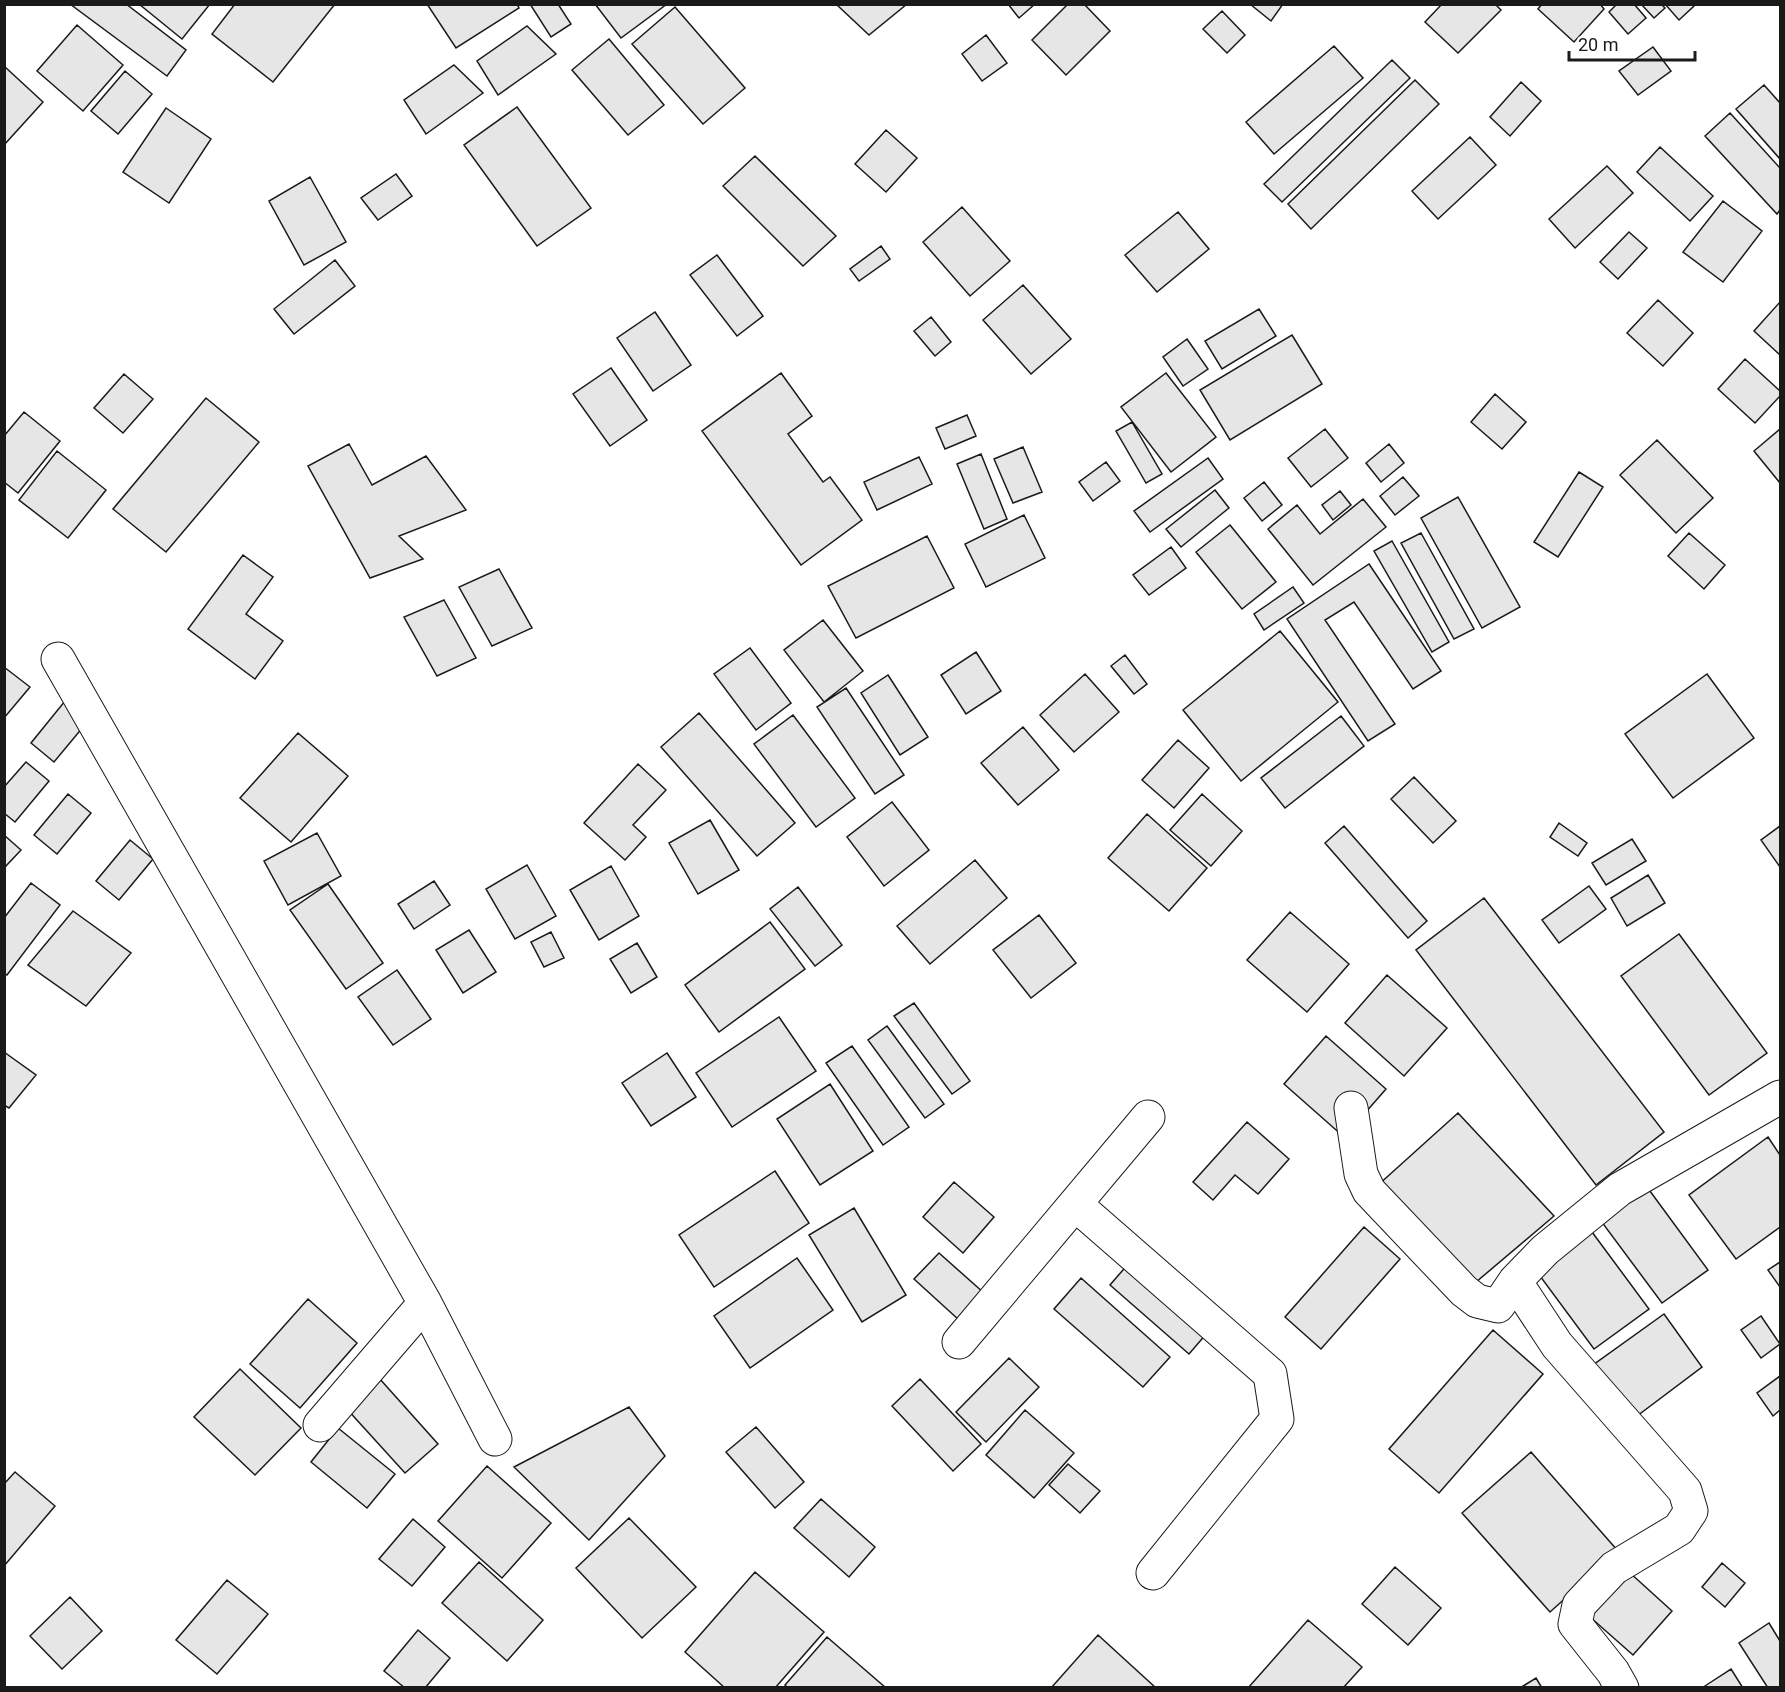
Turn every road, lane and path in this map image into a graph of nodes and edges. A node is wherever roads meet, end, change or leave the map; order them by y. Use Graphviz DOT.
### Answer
graph roads {
  1 [pos="58,659"];
  2 [pos="1780,1097"];
  3 [pos="1351,1108"];
  4 [pos="1148,1117"];
  5 [pos="1075,1204"];
  6 [pos="1515,1281"];
  7 [pos="425,1303"];
  8 [pos="959,1342"];
  9 [pos="320,1425"];
  10 [pos="495,1438"];
  11 [pos="1153,1573"];
  12 [pos="1622,1688"];
  1 -- 7 [label="street"];
  2 -- 6 [label="street"];
  3 -- 6 [label="street"];
  4 -- 5 [label="street"];
  5 -- 8 [label="street"];
  5 -- 11 [label="street"];
  6 -- 12 [label="street"];
  7 -- 9 [label="street"];
  7 -- 10 [label="street"];
}
